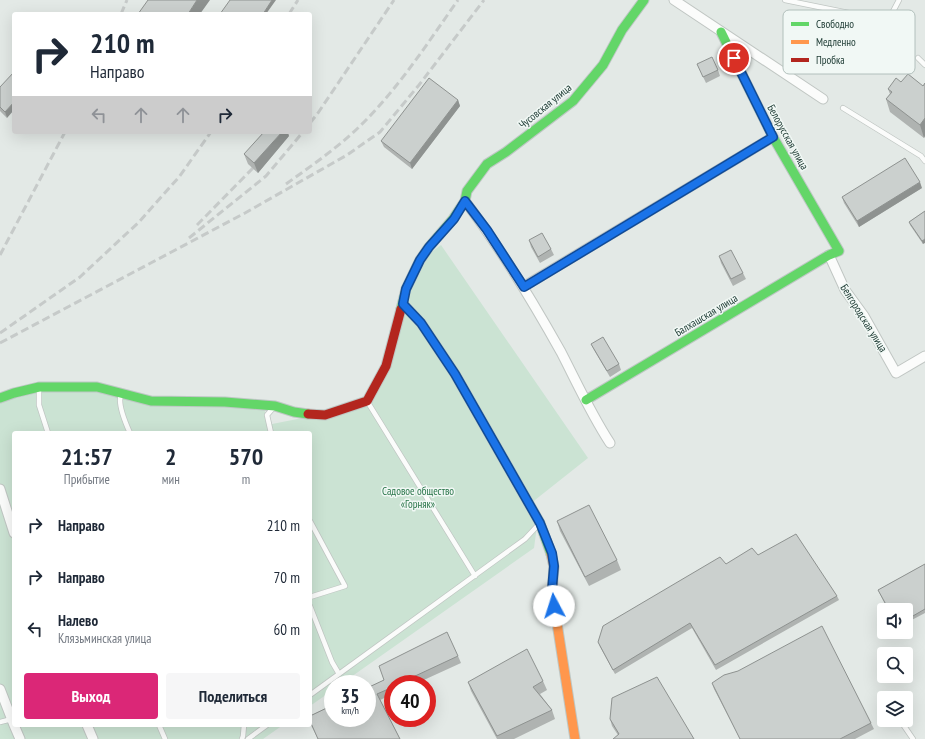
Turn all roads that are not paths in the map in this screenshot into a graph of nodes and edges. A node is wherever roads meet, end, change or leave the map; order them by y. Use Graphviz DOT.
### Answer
graph roads {
  1 [pos="644,0"];
  2 [pos="674,0"];
  3 [pos="785,0"];
  4 [pos="899,0"];
  5 [pos="834,10"];
  6 [pos="894,10"];
  7 [pos="721,32"];
  8 [pos="918,58"];
  9 [pos="925,65"];
  10 [pos="783,73"];
  11 [pos="784,74"];
  12 [pos="822,99"];
  13 [pos="843,108"];
  14 [pos="773,137"];
  15 [pos="925,161"];
  16 [pos="465,201"];
  17 [pos="839,251"];
  18 [pos="829,255"];
  19 [pos="524,287"];
  20 [pos="403,304"];
  21 [pos="925,356"];
  22 [pos="40,387"];
  23 [pos="121,394"];
  24 [pos="0,398"];
  25 [pos="586,400"];
  26 [pos="367,401"];
  27 [pos="275,406"];
  28 [pos="47,431"];
  29 [pos="129,431"];
  30 [pos="271,431"];
  31 [pos="610,443"];
  32 [pos="0,489"];
  33 [pos="540,523"];
  34 [pos="312,525"];
  35 [pos="12,526"];
  36 [pos="475,576"];
  37 [pos="312,596"];
  38 [pos="312,611"];
  39 [pos="340,674"];
  40 [pos="0,689"];
  41 [pos="312,693"];
  42 [pos="12,720"];
  43 [pos="0,722"];
  44 [pos="12,723"];
  45 [pos="15,727"];
  46 [pos="88,727"];
  47 [pos="160,727"];
  48 [pos="244,727"];
  49 [pos="264,727"];
  50 [pos="905,727"];
  51 [pos="20,739"];
  52 [pos="93,739"];
  53 [pos="165,739"];
  54 [pos="242,739"];
  55 [pos="248,739"];
  56 [pos="575,739"];
  57 [pos="913,739"];
  1 -- 16 [label="street, Чусовская улица"];
  2 -- 7 [label="street"];
  3 -- 5 [label="lane"];
  4 -- 6 [label="lane"];
  7 -- 10 [label="street"];
  7 -- 14 [label="street, Белорусская улица"];
  8 -- 9 [label="lane"];
  11 -- 12 [label="street"];
  13 -- 15 [label="lane"];
  14 -- 17 [label="street, Белорусская улица"];
  14 -- 19 [label="street"];
  16 -- 19 [label="street"];
  16 -- 20 [label="street, Чусовская улица"];
  17 -- 18 [label="street, Балхашская улица"];
  18 -- 21 [label="street, Белгородская улица"];
  18 -- 25 [label="street, Балхашская улица"];
  19 -- 25 [label="street"];
  20 -- 26 [label="street, Чусовская улица"];
  20 -- 33 [label="street"];
  22 -- 23 [label="street"];
  22 -- 24 [label="street"];
  22 -- 28 [label="lane"];
  23 -- 27 [label="street"];
  23 -- 29 [label="lane"];
  25 -- 31 [label="street"];
  26 -- 27 [label="street"];
  26 -- 36 [label="lane"];
  27 -- 30 [label="lane"];
  32 -- 35 [label="street"];
  33 -- 36 [label="lane"];
  33 -- 56 [label="street"];
  34 -- 37 [label="lane"];
  36 -- 39 [label="lane"];
  38 -- 39 [label="lane"];
  39 -- 41 [label="lane"];
  40 -- 42 [label="street"];
  43 -- 44 [label="lane"];
  45 -- 51 [label="street"];
  46 -- 52 [label="street"];
  47 -- 53 [label="lane"];
  48 -- 54 [label="lane"];
  49 -- 55 [label="lane"];
  50 -- 57 [label="lane"];
}
